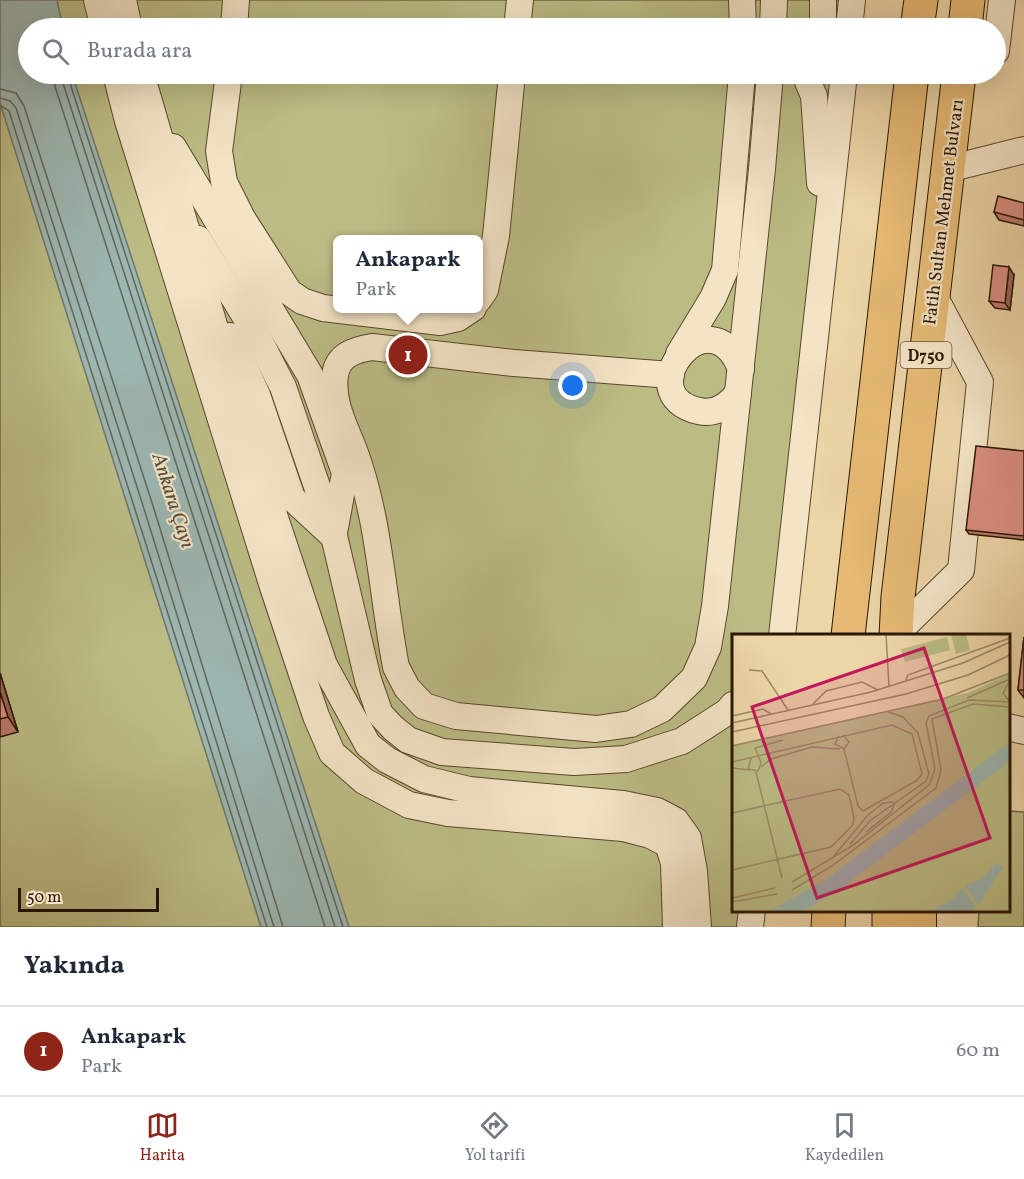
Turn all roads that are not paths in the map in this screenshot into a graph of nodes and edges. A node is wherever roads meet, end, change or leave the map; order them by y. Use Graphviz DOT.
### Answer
graph roads {
  1 [pos="96,0"];
  2 [pos="123,0"];
  3 [pos="237,0"];
  4 [pos="520,0"];
  5 [pos="742,0"];
  6 [pos="774,0"];
  7 [pos="852,0"];
  8 [pos="921,0"];
  9 [pos="968,0"];
  10 [pos="1002,0"];
  11 [pos="101,18"];
  12 [pos="127,18"];
  13 [pos="235,18"];
  14 [pos="518,18"];
  15 [pos="743,18"];
  16 [pos="773,18"];
  17 [pos="850,18"];
  18 [pos="918,18"];
  19 [pos="966,18"];
  20 [pos="1000,18"];
  21 [pos="119,84"];
  22 [pos="144,84"];
  23 [pos="227,84"];
  24 [pos="512,84"];
  25 [pos="741,84"];
  26 [pos="769,84"];
  27 [pos="815,84"];
  28 [pos="843,84"];
  29 [pos="911,84"];
  30 [pos="961,84"];
  31 [pos="152,111"];
  32 [pos="1024,150"];
  33 [pos="167,160"];
  34 [pos="948,169"];
  35 [pos="183,216"];
  36 [pos="193,254"];
  37 [pos="824,254"];
  38 [pos="205,292"];
  39 [pos="483,293"];
  40 [pos="933,294"];
  41 [pos="333,309"];
  42 [pos="365,313"];
  43 [pos="466,313"];
  44 [pos="675,365"];
  45 [pos="740,381"];
  46 [pos="339,507"];
  47 [pos="312,517"];
  48 [pos="334,536"];
  49 [pos="782,634"];
  50 [pos="848,634"];
  51 [pos="897,634"];
  52 [pos="732,706"];
  53 [pos="1009,727"];
  54 [pos="1024,731"];
  55 [pos="752,912"];
  56 [pos="829,912"];
  57 [pos="676,927"];
  58 [pos="698,927"];
  59 [pos="750,927"];
  60 [pos="828,927"];
  1 -- 11 [label="street"];
  2 -- 12 [label="street"];
  3 -- 13 [label="street"];
  4 -- 14 [label="street"];
  5 -- 15 [label="street"];
  6 -- 16 [label="street"];
  7 -- 17 [label="street"];
  8 -- 18 [label="highway"];
  9 -- 19 [label="highway"];
  10 -- 20 [label="street"];
  21 -- 57 [label="street"];
  22 -- 31 [label="street"];
  23 -- 41 [label="street"];
  24 -- 39 [label="street"];
  25 -- 44 [label="street"];
  26 -- 45 [label="street"];
  27 -- 37 [label="street"];
  28 -- 37 [label="street"];
  29 -- 50 [label="highway, D750"];
  30 -- 34 [label="highway, Fatih Sultan Mehmet Bulvarı / D750"];
  31 -- 33 [label="street"];
  31 -- 46 [label="street"];
  32 -- 34 [label="street"];
  33 -- 35 [label="street"];
  33 -- 46 [label="street"];
  34 -- 40 [label="highway, Fatih Sultan Mehmet Bulvarı / D750"];
  35 -- 36 [label="street"];
  35 -- 48 [label="street"];
  36 -- 38 [label="street"];
  36 -- 47 [label="street"];
  37 -- 49 [label="street"];
  38 -- 47 [label="street"];
  38 -- 58 [label="street"];
  40 -- 51 [label="highway, Fatih Sultan Mehmet Bulvarı / D750"];
  40 -- 51 [label="street"];
  42 -- 43 [label="street"];
  44 -- 45 [label="street"];
  44 -- 45 [label="street"];
  44 -- 45 [label="street"];
  46 -- 48 [label="street"];
  47 -- 48 [label="street"];
  48 -- 52 [label="street"];
  53 -- 54 [label="street"];
  55 -- 59 [label="street"];
  56 -- 60 [label="highway"];
}
